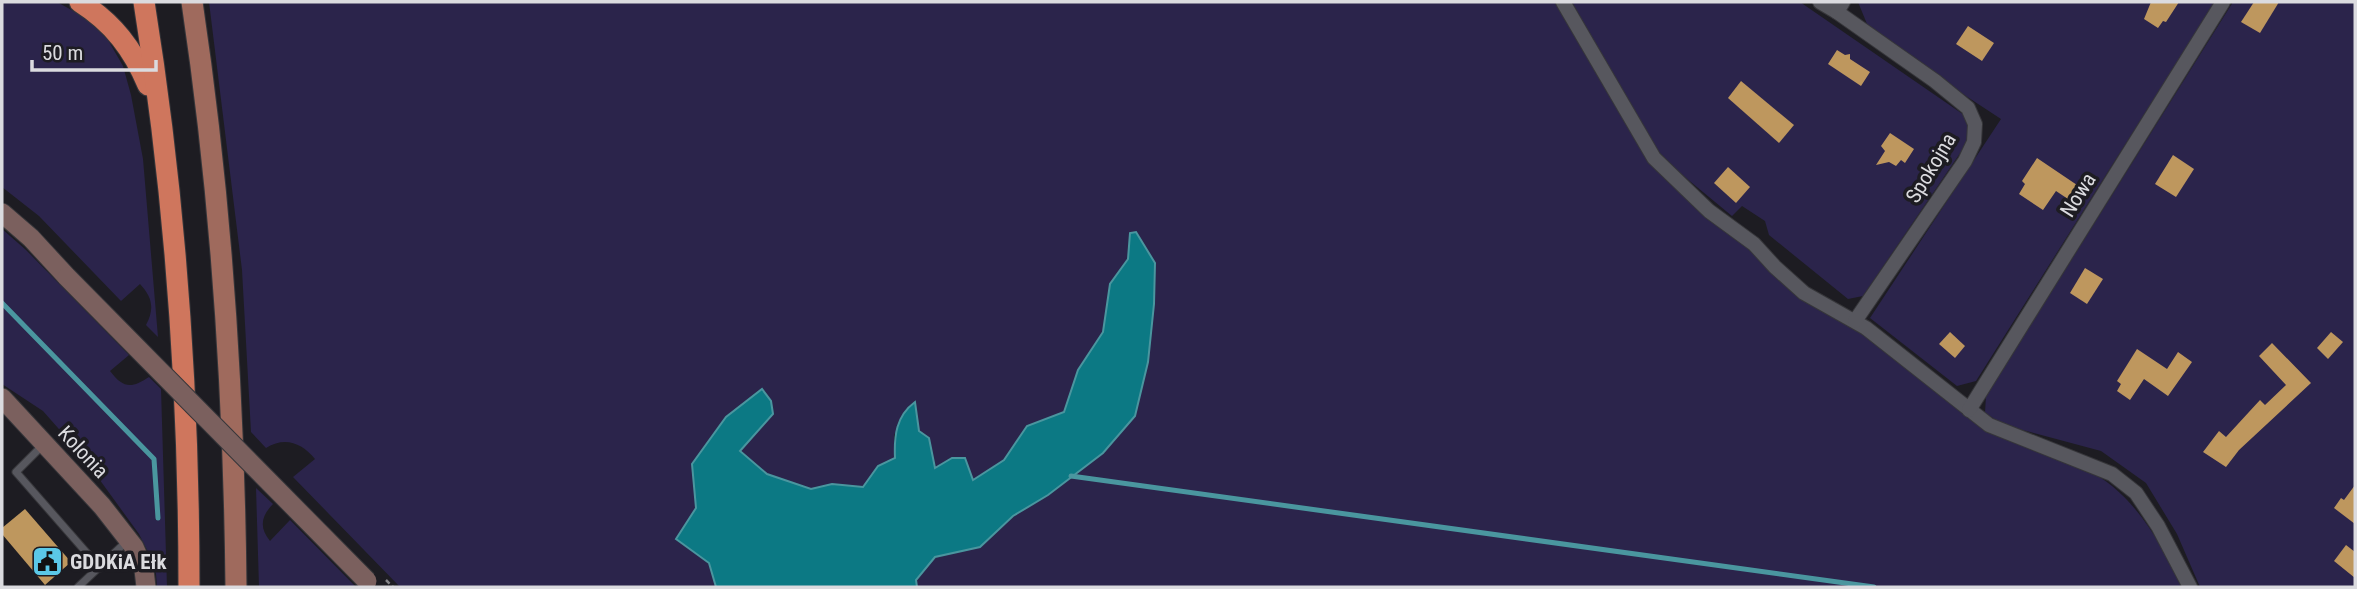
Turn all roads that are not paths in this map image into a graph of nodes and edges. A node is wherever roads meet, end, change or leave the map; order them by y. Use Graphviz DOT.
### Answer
graph roads {
  1 [pos="80,2"];
  2 [pos="144,2"];
  3 [pos="192,2"];
  4 [pos="1563,2"];
  5 [pos="1819,2"];
  6 [pos="2223,2"];
  7 [pos="1840,7"];
  8 [pos="159,115"];
  9 [pos="2,214"];
  10 [pos="1855,321"];
  11 [pos="2,398"];
  12 [pos="1969,410"];
  13 [pos="44,444"];
  14 [pos="128,540"];
  15 [pos="100,568"];
  16 [pos="370,584"];
  17 [pos="78,587"];
  18 [pos="146,587"];
  19 [pos="189,587"];
  20 [pos="236,587"];
  21 [pos="2190,587"];
  1 -- 8 [label="highway"];
  2 -- 8 [label="highway"];
  3 -- 20 [label="main road"];
  4 -- 10 [label="street"];
  5 -- 7 [label="street, Spokojna"];
  6 -- 12 [label="street, Nowa"];
  7 -- 10 [label="street, Spokojna"];
  8 -- 19 [label="highway"];
  9 -- 16 [label="main road, bridge"];
  10 -- 12 [label="street"];
  11 -- 13 [label="main road, Kolonia"];
  12 -- 21 [label="street"];
  13 -- 14 [label="main road, Kolonia"];
  13 -- 15 [label="lane"];
  14 -- 15 [label="lane"];
  14 -- 18 [label="main road, Kolonia"];
  15 -- 17 [label="lane"];
}
